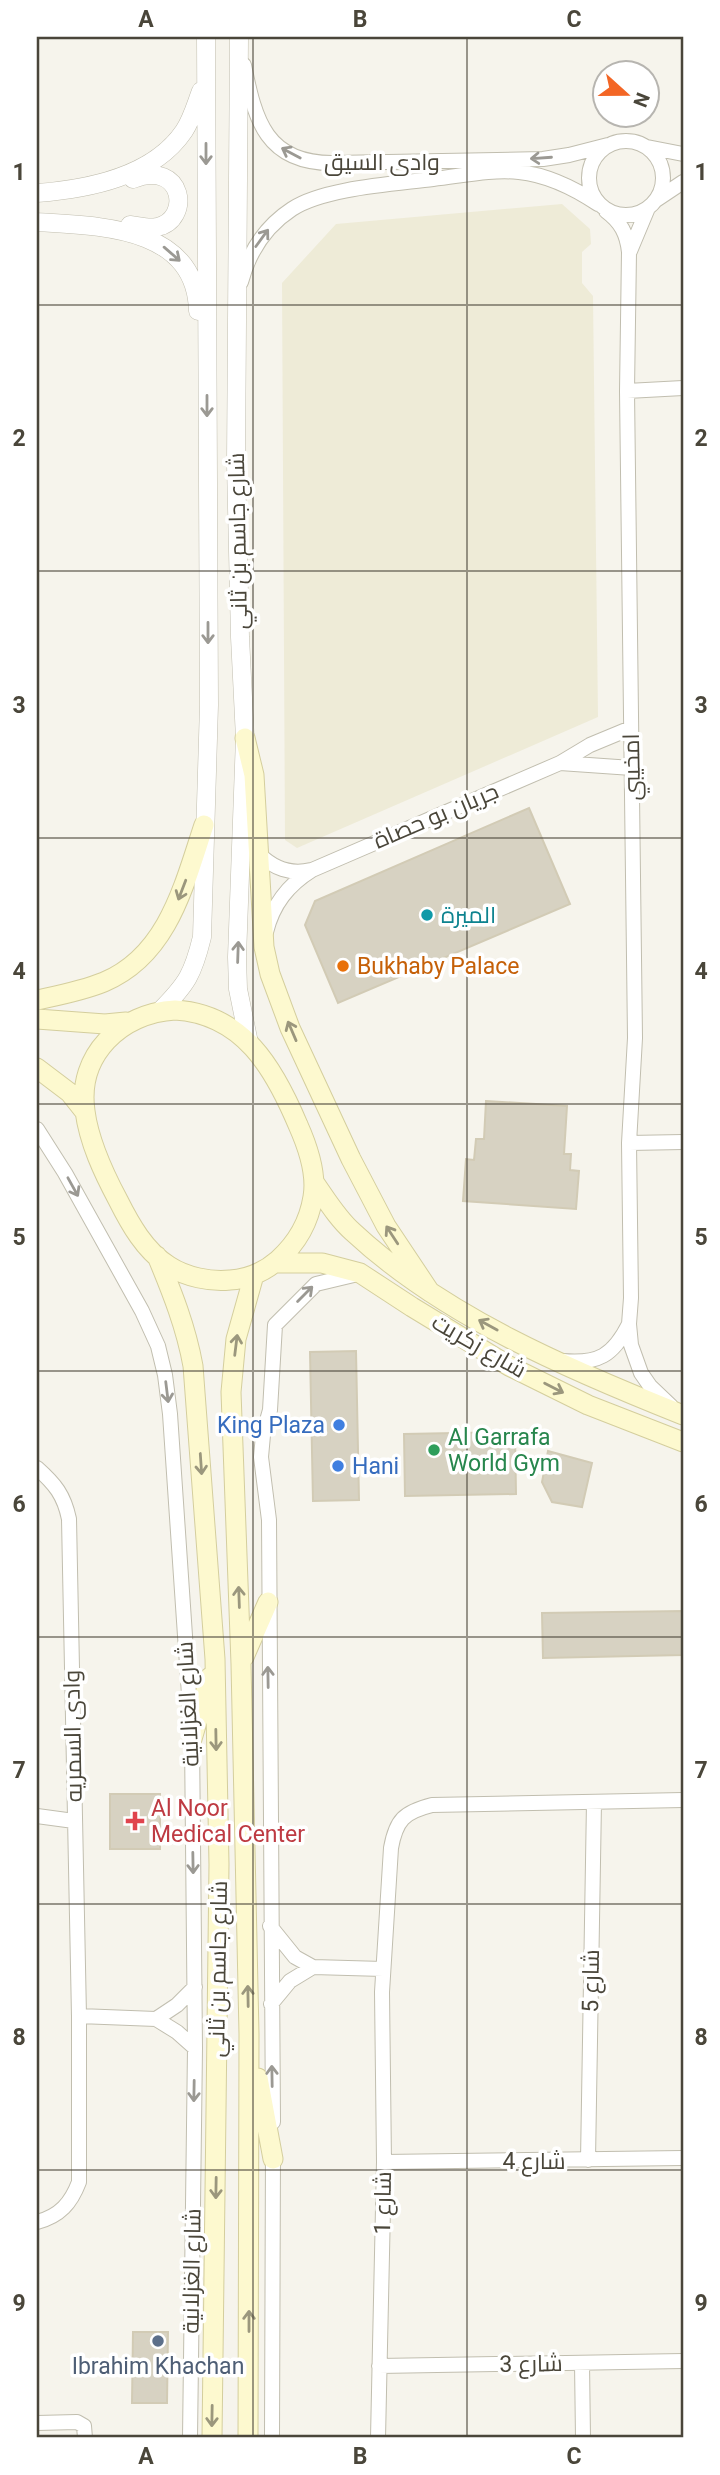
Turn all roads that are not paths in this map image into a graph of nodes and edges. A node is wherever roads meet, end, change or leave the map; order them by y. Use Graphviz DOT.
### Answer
graph roads {
  1 [pos="205,37"];
  2 [pos="239,37"];
  3 [pos="206,77"];
  4 [pos="608,145"];
  5 [pos="643,145"];
  6 [pos="683,155"];
  7 [pos="683,182"];
  8 [pos="103,183"];
  9 [pos="37,193"];
  10 [pos="652,205"];
  11 [pos="602,207"];
  12 [pos="37,222"];
  13 [pos="99,226"];
  14 [pos="629,252"];
  15 [pos="238,301"];
  16 [pos="207,357"];
  17 [pos="683,388"];
  18 [pos="626,391"];
  19 [pos="631,728"];
  20 [pos="244,738"];
  21 [pos="560,763"];
  22 [pos="632,768"];
  23 [pos="204,825"];
  24 [pos="259,854"];
  25 [pos="312,870"];
  26 [pos="264,947"];
  27 [pos="37,1000"];
  28 [pos="160,1011"];
  29 [pos="37,1019"];
  30 [pos="130,1021"];
  31 [pos="249,1043"];
  32 [pos="37,1068"];
  33 [pos="85,1112"];
  34 [pos="37,1129"];
  35 [pos="683,1142"];
  36 [pos="629,1143"];
  37 [pos="314,1182"];
  38 [pos="156,1256"];
  39 [pos="274,1263"];
  40 [pos="360,1273"];
  41 [pos="254,1275"];
  42 [pos="430,1292"];
  43 [pos="629,1324"];
  44 [pos="551,1360"];
  45 [pos="681,1414"];
  46 [pos="683,1443"];
  47 [pos="37,1468"];
  48 [pos="268,1602"];
  49 [pos="215,1659"];
  50 [pos="241,1664"];
  51 [pos="192,1738"];
  52 [pos="683,1800"];
  53 [pos="594,1802"];
  54 [pos="37,1816"];
  55 [pos="74,1821"];
  56 [pos="270,1926"];
  57 [pos="313,1967"];
  58 [pos="383,1969"];
  59 [pos="195,1987"];
  60 [pos="271,2004"];
  61 [pos="79,2016"];
  62 [pos="156,2019"];
  63 [pos="249,2034"];
  64 [pos="195,2048"];
  65 [pos="683,2158"];
  66 [pos="273,2160"];
  67 [pos="588,2160"];
  68 [pos="384,2162"];
  69 [pos="37,2222"];
  70 [pos="683,2361"];
  71 [pos="582,2363"];
  72 [pos="379,2366"];
  73 [pos="37,2423"];
  74 [pos="85,2438"];
  75 [pos="190,2438"];
  76 [pos="212,2438"];
  77 [pos="248,2438"];
  78 [pos="272,2438"];
  79 [pos="378,2438"];
  80 [pos="583,2438"];
  1 -- 3 [label="street, شارع جاسم بن ثاني"];
  4 -- 2 [label="street, وادى السيق, one-way"];
  2 -- 15 [label="street, شارع جاسم بن ثاني"];
  3 -- 8 [label="street"];
  3 -- 16 [label="street, شارع جاسم بن ثاني, one-way"];
  4 -- 5 [label="street"];
  4 -- 11 [label="street"];
  5 -- 6 [label="street"];
  5 -- 10 [label="street"];
  7 -- 10 [label="street"];
  8 -- 9 [label="street"];
  8 -- 13 [label="street"];
  10 -- 11 [label="street"];
  10 -- 14 [label="street, امخيبي"];
  11 -- 14 [label="street, امخيبي"];
  15 -- 11 [label="street, وادى السيق, one-way"];
  12 -- 13 [label="street"];
  13 -- 16 [label="street, one-way"];
  14 -- 18 [label="street, امخيبي"];
  15 -- 20 [label="street, شارع جاسم بن ثاني"];
  16 -- 23 [label="street, شارع جاسم بن ثاني, one-way"];
  17 -- 18 [label="street"];
  18 -- 19 [label="street, امخيبي"];
  19 -- 21 [label="street, جريان بو حصاة"];
  19 -- 22 [label="street, امخيبي"];
  20 -- 24 [label="main road"];
  31 -- 20 [label="street, شارع جاسم بن ثاني, one-way"];
  21 -- 22 [label="street, جريان بو حصاة"];
  21 -- 25 [label="street, جريان بو حصاة"];
  22 -- 36 [label="street, امخيبي"];
  23 -- 27 [label="main road, one-way"];
  23 -- 28 [label="street, شارع جاسم بن ثاني"];
  24 -- 25 [label="street, جريان بو حصاة"];
  24 -- 26 [label="main road"];
  25 -- 26 [label="street, جريان بو حصاة"];
  42 -- 26 [label="main road, one-way"];
  28 -- 30 [label="main road"];
  28 -- 31 [label="main road"];
  29 -- 30 [label="main road"];
  30 -- 33 [label="main road"];
  31 -- 37 [label="main road"];
  32 -- 33 [label="main road"];
  33 -- 38 [label="main road"];
  34 -- 51 [label="street, شارع الغزلانية, one-way"];
  35 -- 36 [label="street"];
  36 -- 43 [label="street, امخيبي"];
  37 -- 39 [label="main road"];
  37 -- 42 [label="main road, شارع زكريت"];
  38 -- 41 [label="main road"];
  38 -- 49 [label="main road, شارع جاسم بن ثاني, one-way"];
  39 -- 40 [label="main road, شارع زكريت"];
  39 -- 41 [label="main road"];
  40 -- 46 [label="main road, شارع زكريت, one-way"];
  48 -- 40 [label="street, one-way"];
  50 -- 41 [label="main road, شارع جاسم بن ثاني, one-way"];
  44 -- 42 [label="main road, شارع زكريت, one-way"];
  43 -- 44 [label="street"];
  43 -- 45 [label="street, امخيبي"];
  44 -- 45 [label="main road, شارع زكريت"];
  47 -- 55 [label="street, وادى السمريه"];
  48 -- 50 [label="main road"];
  56 -- 48 [label="street, one-way"];
  49 -- 51 [label="main road"];
  49 -- 76 [label="main road, شارع جاسم بن ثاني, one-way"];
  63 -- 50 [label="main road, شارع جاسم بن ثاني, one-way"];
  51 -- 59 [label="street, شارع الغزلانية, one-way"];
  52 -- 53 [label="street, شارع 1"];
  53 -- 58 [label="street, شارع 1"];
  53 -- 67 [label="street, شارع 5"];
  54 -- 55 [label="street"];
  55 -- 61 [label="street, وادى السمريه"];
  56 -- 57 [label="street"];
  56 -- 60 [label="street"];
  57 -- 58 [label="street"];
  57 -- 60 [label="street"];
  58 -- 68 [label="street, شارع 1"];
  59 -- 62 [label="street"];
  59 -- 64 [label="street, شارع الغزلانية"];
  66 -- 60 [label="street, one-way"];
  61 -- 62 [label="street"];
  61 -- 69 [label="street, وادى السمريه"];
  62 -- 64 [label="street"];
  63 -- 66 [label="main road"];
  77 -- 63 [label="main road, شارع جاسم بن ثاني, one-way"];
  64 -- 75 [label="street, شارع الغزلانية, one-way"];
  65 -- 67 [label="street, شارع 4"];
  66 -- 78 [label="street"];
  67 -- 68 [label="street, شارع 4"];
  68 -- 72 [label="street, شارع 1"];
  70 -- 71 [label="street, شارع 3"];
  71 -- 72 [label="street, شارع 3"];
  71 -- 80 [label="street"];
  72 -- 79 [label="street, شارع 1"];
  73 -- 74 [label="street"];
}
